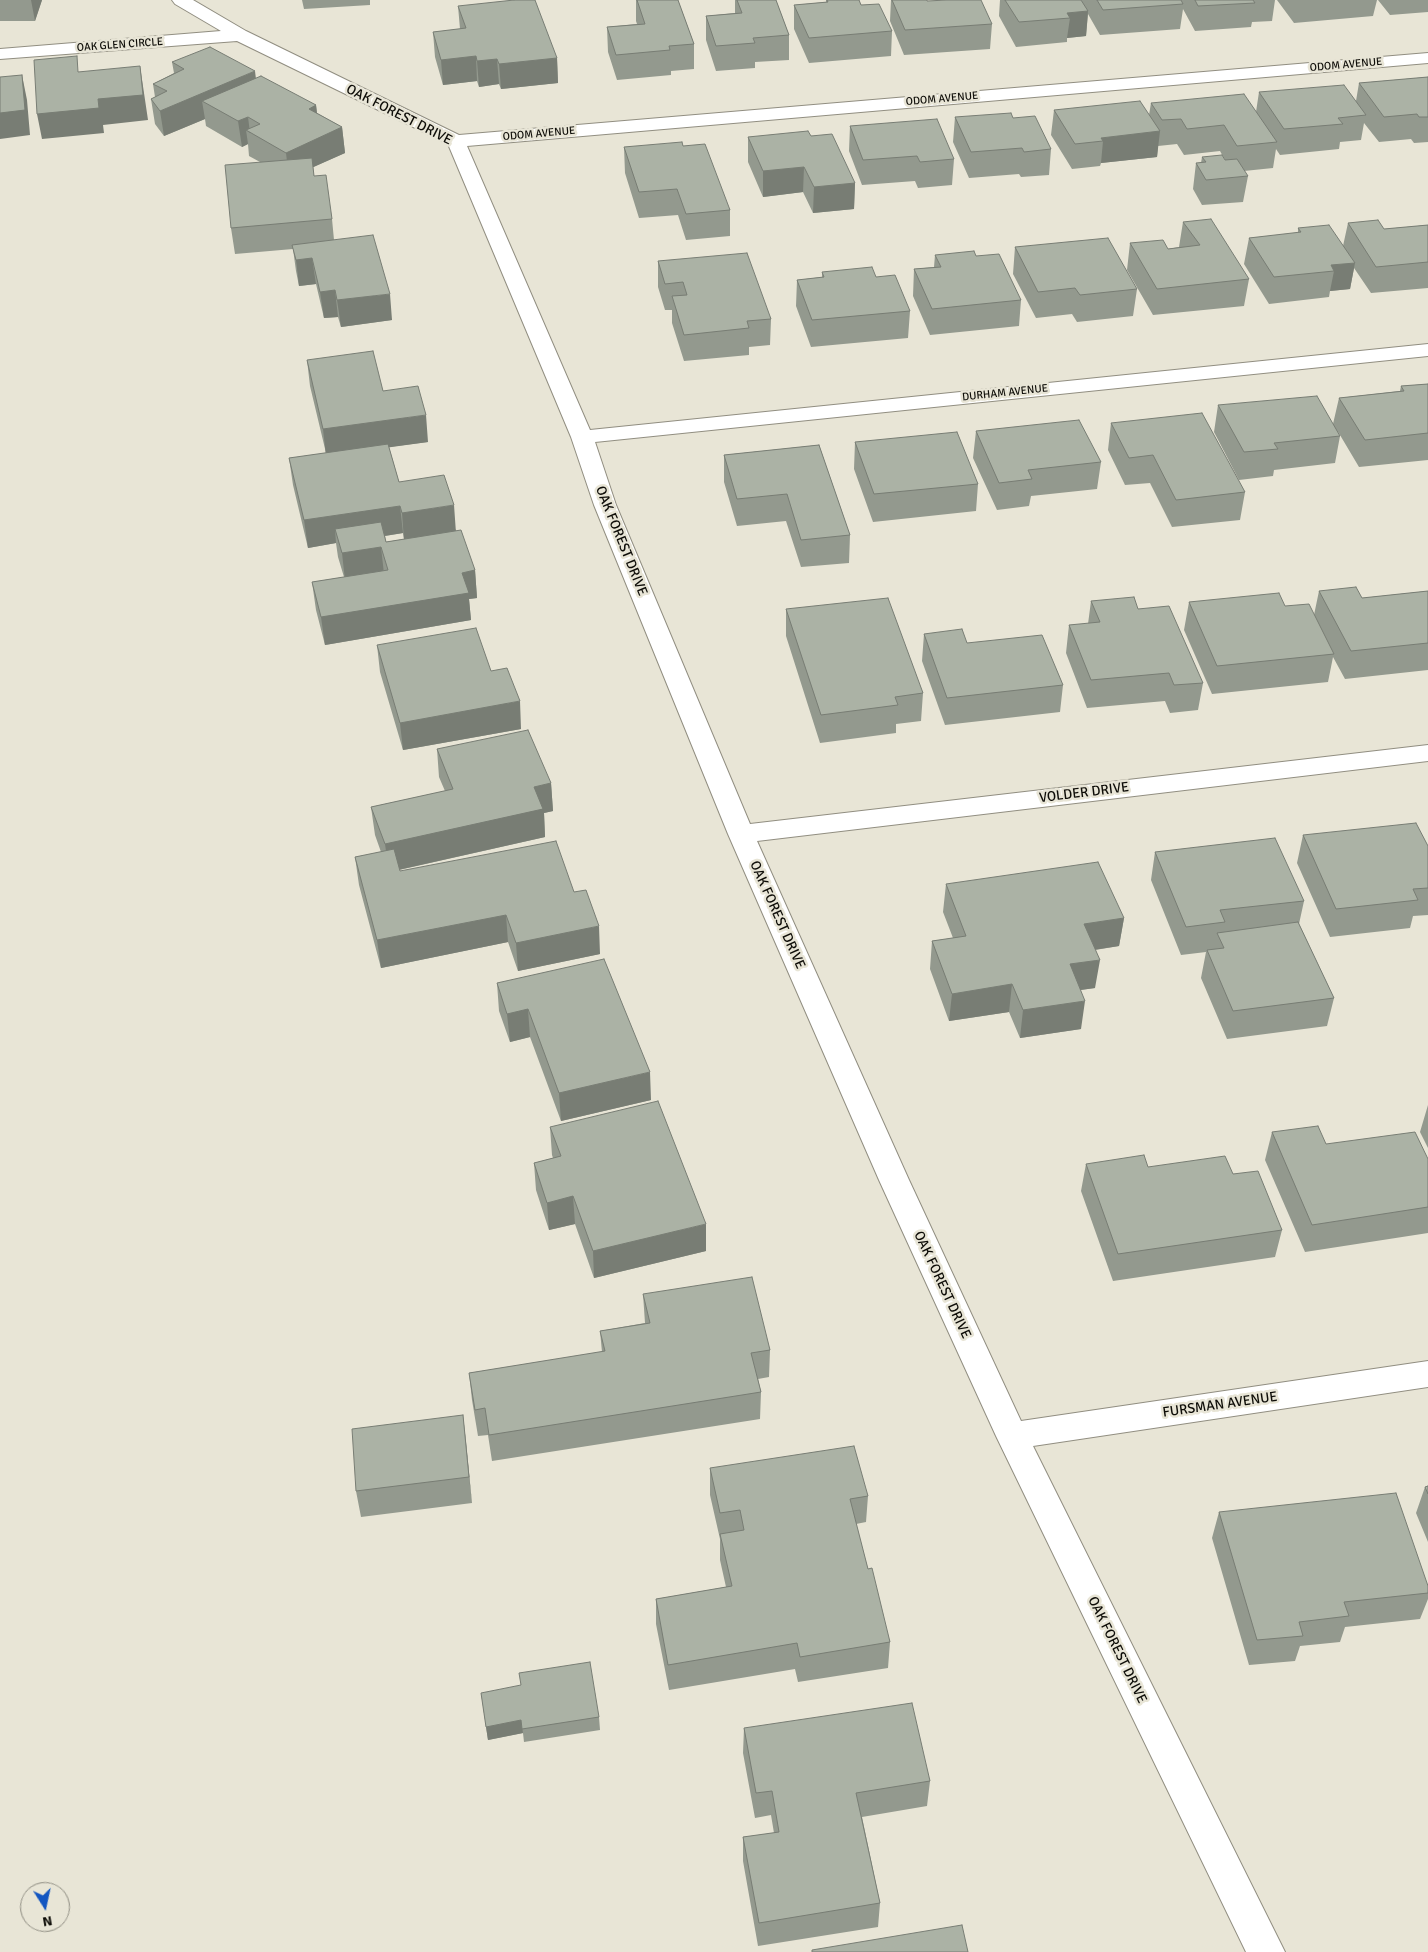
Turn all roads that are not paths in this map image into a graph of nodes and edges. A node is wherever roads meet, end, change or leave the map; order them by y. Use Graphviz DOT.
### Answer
graph roads {
  1 [pos="181,0"];
  2 [pos="240,36"];
  3 [pos="0,54"];
  4 [pos="1428,58"];
  5 [pos="456,141"];
  6 [pos="1428,350"];
  7 [pos="582,437"];
  8 [pos="1428,753"];
  9 [pos="741,834"];
  10 [pos="1428,1374"];
  11 [pos="1012,1436"];
  12 [pos="1266,1952"];
  1 -- 2 [label="street, OAK FOREST DRIVE"];
  2 -- 3 [label="street, OAK GLEN CIRCLE"];
  2 -- 5 [label="street, OAK FOREST DRIVE"];
  4 -- 5 [label="street, ODOM AVENUE"];
  5 -- 7 [label="street, OAK FOREST DRIVE"];
  6 -- 7 [label="street, DURHAM AVENUE"];
  7 -- 9 [label="street, OAK FOREST DRIVE"];
  8 -- 9 [label="street, VOLDER DRIVE"];
  9 -- 11 [label="street, OAK FOREST DRIVE"];
  10 -- 11 [label="street, FURSMAN AVENUE"];
  11 -- 12 [label="street, OAK FOREST DRIVE"];
}
